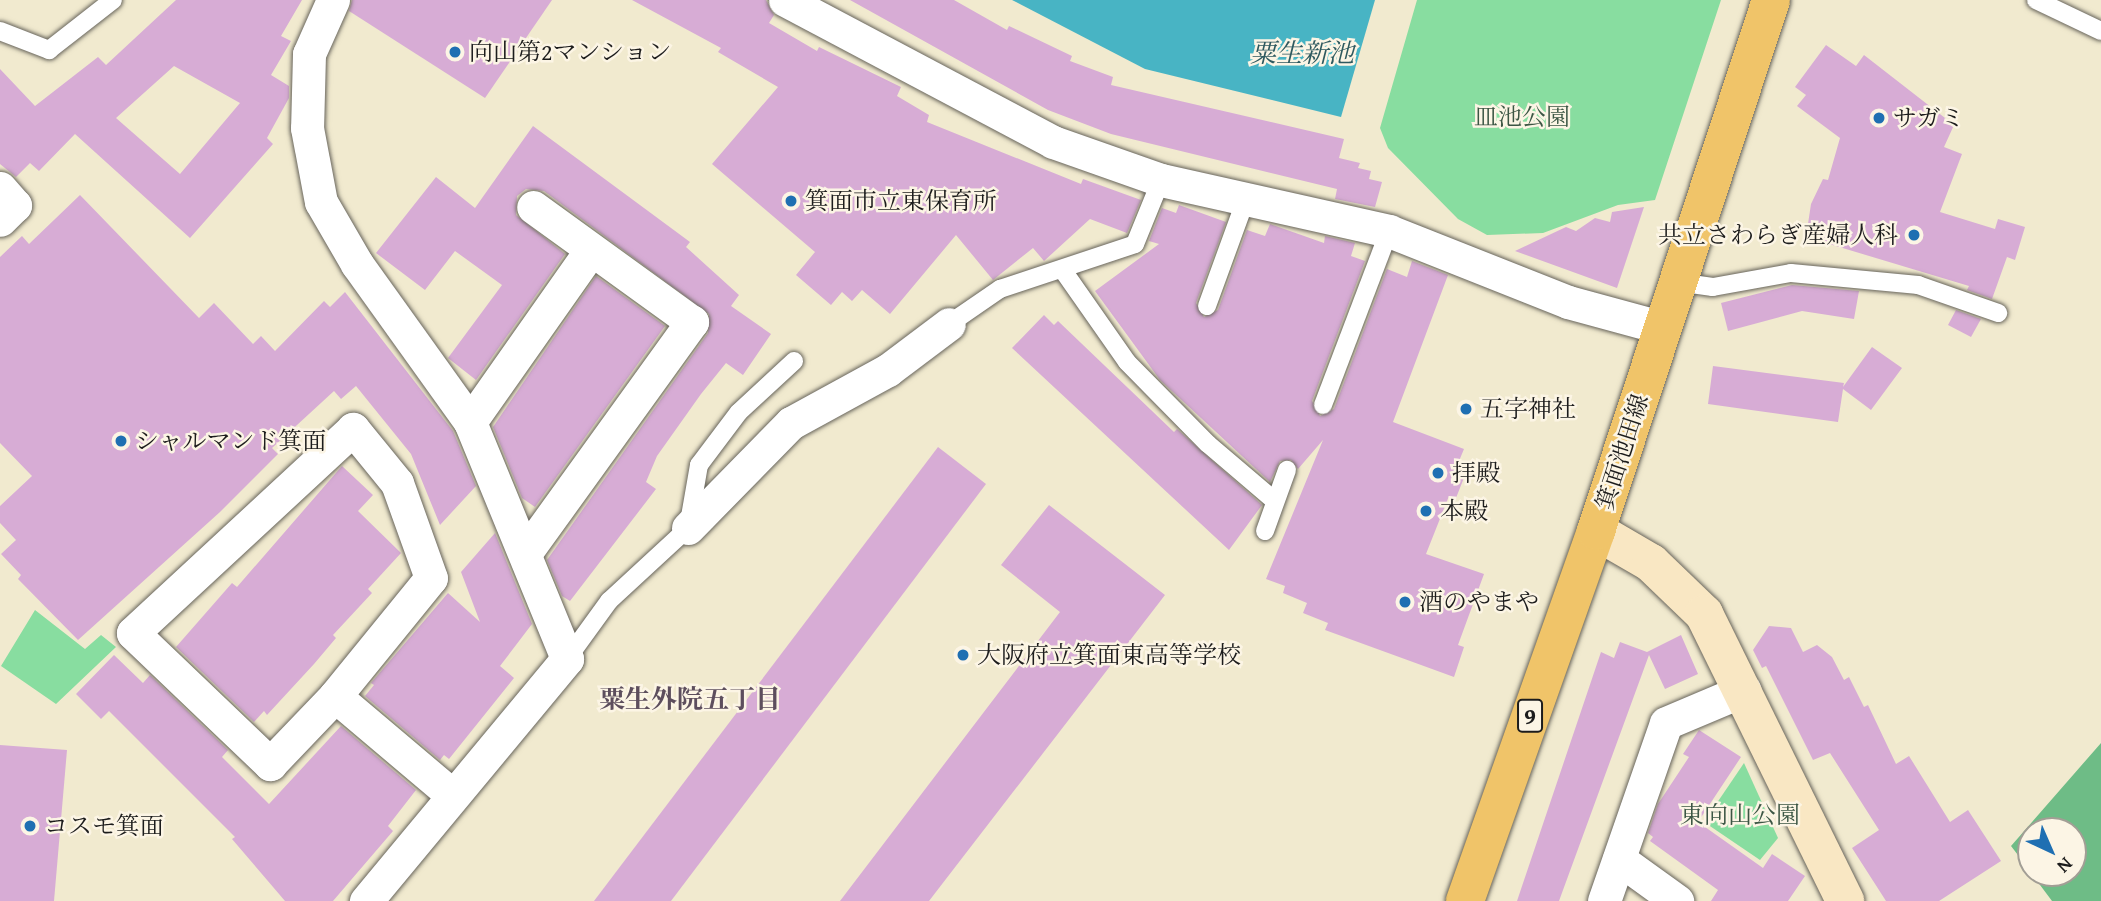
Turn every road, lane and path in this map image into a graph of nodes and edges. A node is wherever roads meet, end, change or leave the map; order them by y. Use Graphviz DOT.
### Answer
graph roads {
  1 [pos="113,0"];
  2 [pos="332,0"];
  3 [pos="785,0"];
  4 [pos="1771,0"];
  5 [pos="2036,0"];
  6 [pos="0,31"];
  7 [pos="2101,31"];
  8 [pos="1161,180"];
  9 [pos="0,188"];
  10 [pos="1246,199"];
  11 [pos="533,207"];
  12 [pos="0,220"];
  13 [pos="1390,231"];
  14 [pos="591,250"];
  15 [pos="1062,269"];
  16 [pos="1677,282"];
  17 [pos="1207,306"];
  18 [pos="1998,313"];
  19 [pos="949,324"];
  20 [pos="1664,328"];
  21 [pos="794,361"];
  22 [pos="1323,405"];
  23 [pos="470,422"];
  24 [pos="1287,470"];
  25 [pos="1275,501"];
  26 [pos="688,528"];
  27 [pos="1265,531"];
  28 [pos="1596,531"];
  29 [pos="526,552"];
  30 [pos="567,659"];
  31 [pos="1744,690"];
  32 [pos="335,696"];
  33 [pos="452,795"];
  34 [pos="1619,859"];
  35 [pos="366,901"];
  36 [pos="1465,901"];
  37 [pos="1604,901"];
  38 [pos="1677,901"];
  39 [pos="1845,901"];
  1 -- 6 [label="lane"];
  2 -- 23 [label="street"];
  3 -- 8 [label="street"];
  4 -- 16 [label="main road, 箕面池田線 / 9"];
  5 -- 7 [label="lane"];
  8 -- 10 [label="street"];
  8 -- 15 [label="lane"];
  9 -- 12 [label="street"];
  10 -- 13 [label="street"];
  10 -- 17 [label="lane"];
  11 -- 14 [label="street"];
  13 -- 20 [label="street"];
  13 -- 22 [label="lane"];
  14 -- 23 [label="street"];
  14 -- 29 [label="street"];
  15 -- 19 [label="lane"];
  15 -- 25 [label="lane"];
  16 -- 18 [label="lane"];
  16 -- 20 [label="main road, 箕面池田線 / 9"];
  19 -- 26 [label="street"];
  20 -- 28 [label="main road, 箕面池田線 / 9"];
  21 -- 26 [label="lane"];
  23 -- 29 [label="street"];
  24 -- 25 [label="lane"];
  25 -- 27 [label="lane"];
  26 -- 30 [label="lane"];
  28 -- 31 [label="street"];
  28 -- 36 [label="main road, 箕面池田線 / 9"];
  29 -- 30 [label="street"];
  30 -- 33 [label="street"];
  31 -- 34 [label="street"];
  31 -- 39 [label="street"];
  32 -- 32 [label="street"];
  32 -- 33 [label="street"];
  33 -- 35 [label="street"];
  34 -- 37 [label="street"];
  34 -- 38 [label="street"];
}
